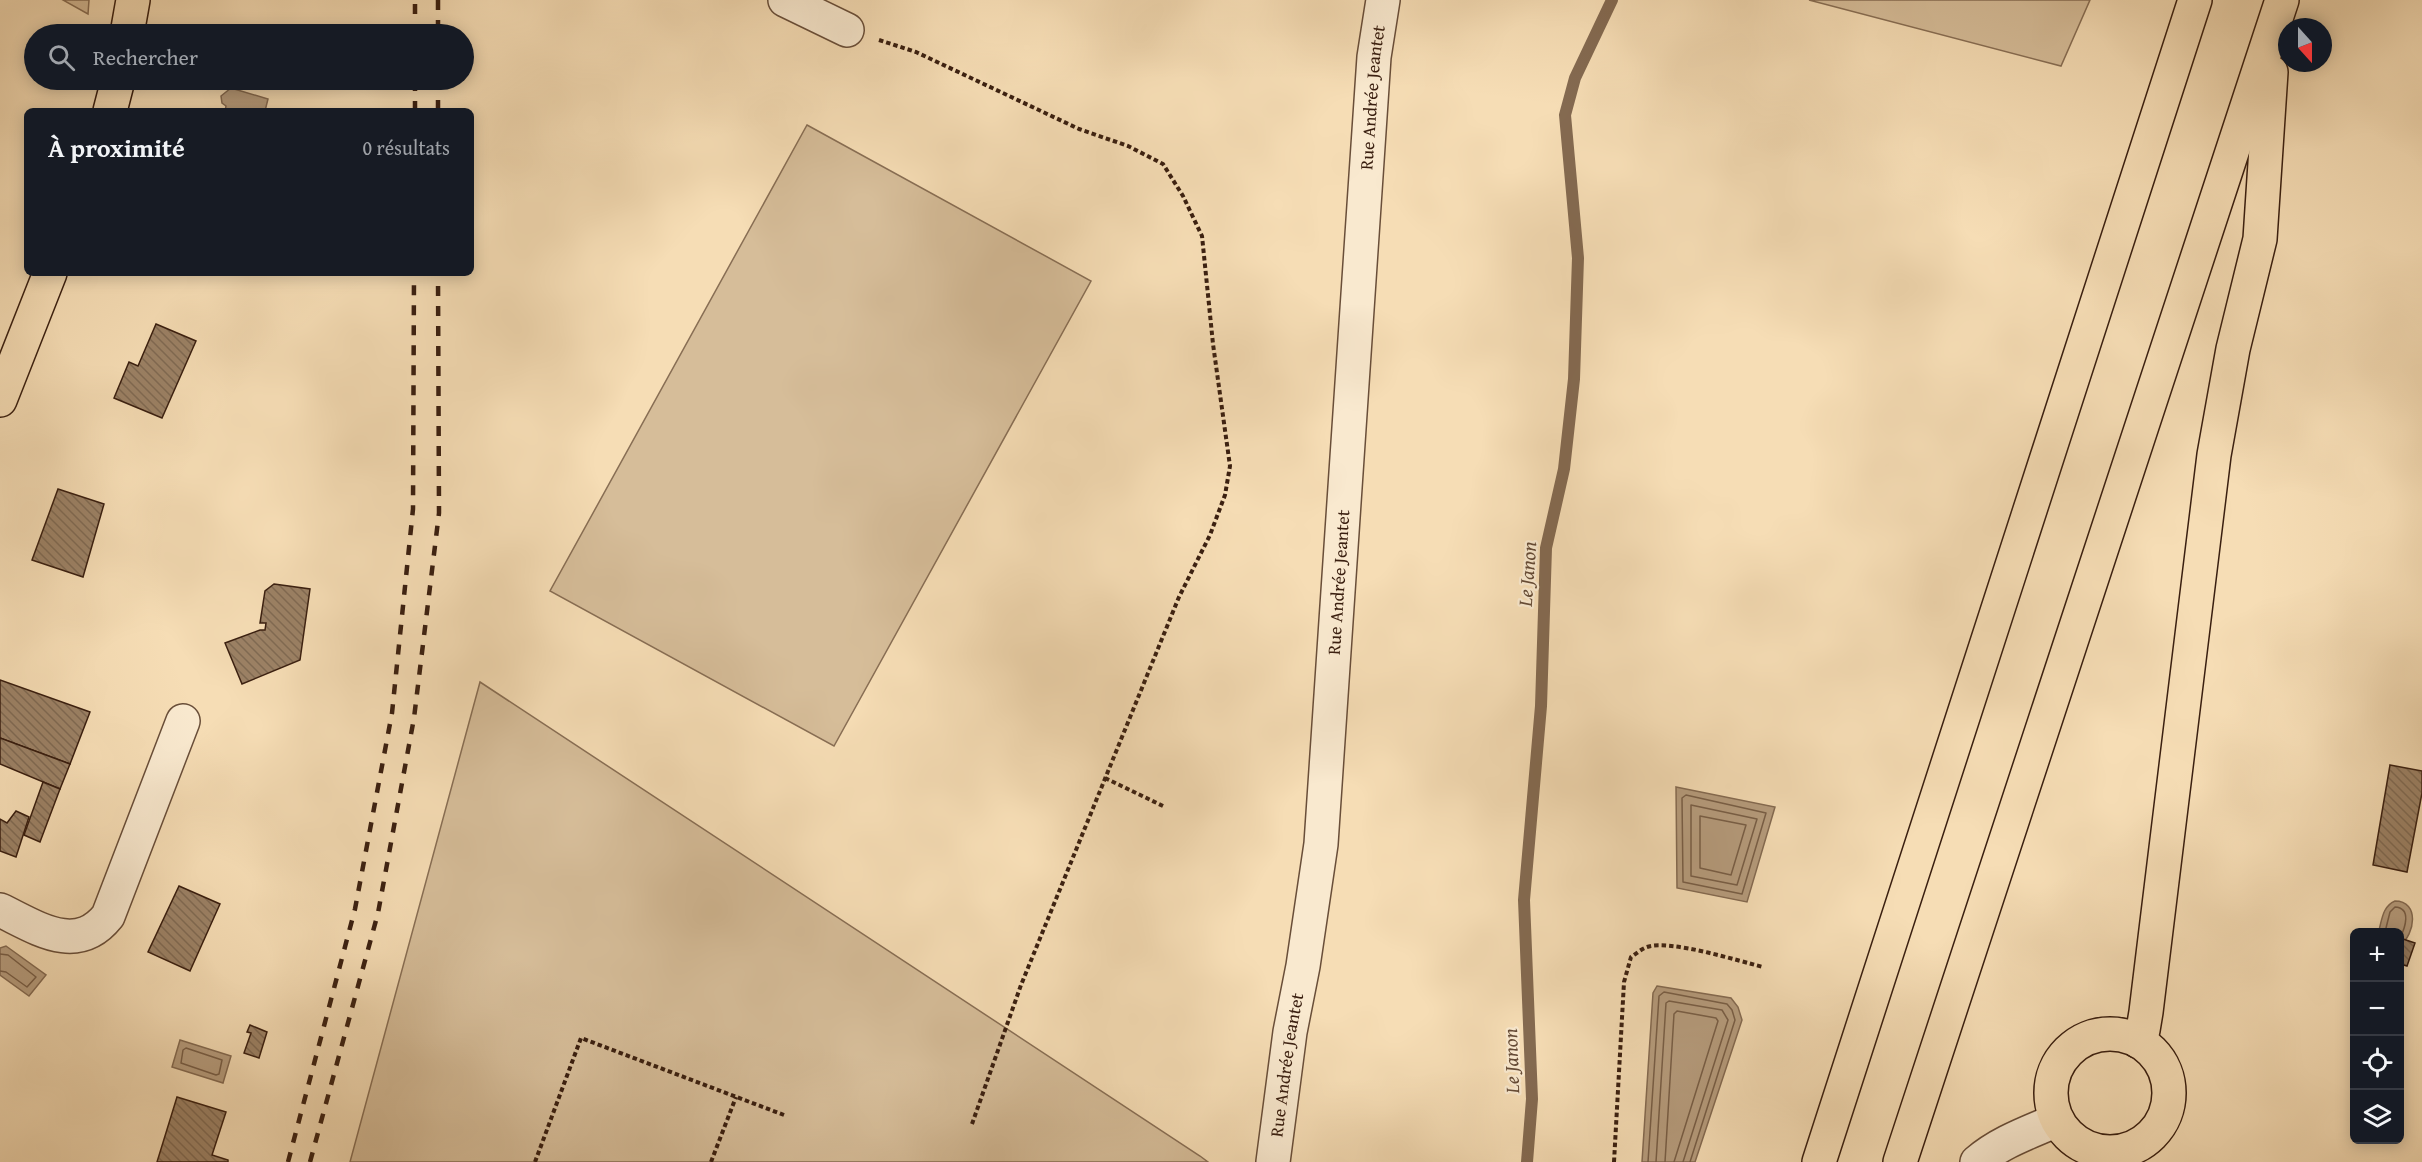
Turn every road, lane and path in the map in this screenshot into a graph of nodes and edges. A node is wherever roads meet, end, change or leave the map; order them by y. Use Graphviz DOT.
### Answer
graph roads {
  1 [pos="133,0"];
  2 [pos="785,0"];
  3 [pos="1383,0"];
  4 [pos="2195,0"];
  5 [pos="2278,12"];
  6 [pos="129,24"];
  7 [pos="847,30"];
  8 [pos="115,90"];
  9 [pos="111,108"];
  10 [pos="49,276"];
  11 [pos="0,400"];
  12 [pos="183,721"];
  13 [pos="1105,778"];
  14 [pos="1163,806"];
  15 [pos="0,910"];
  16 [pos="1763,968"];
  17 [pos="2138,1041"];
  18 [pos="736,1097"];
  19 [pos="784,1116"];
  20 [pos="2057,1120"];
  21 [pos="972,1124"];
  22 [pos="2088,1155"];
  23 [pos="2134,1155"];
  24 [pos="535,1162"];
  25 [pos="711,1162"];
  26 [pos="1273,1162"];
  27 [pos="1614,1162"];
  28 [pos="1819,1162"];
  29 [pos="1900,1162"];
  30 [pos="1977,1162"];
  1 -- 6 [label="main road"];
  2 -- 7 [label="street"];
  3 -- 26 [label="street, Rue Andrée Jeantet"];
  4 -- 28 [label="main road"];
  5 -- 17 [label="main road"];
  5 -- 29 [label="main road"];
  7 -- 13 [label="path"];
  8 -- 9 [label="main road"];
  10 -- 11 [label="main road"];
  12 -- 15 [label="street"];
  13 -- 14 [label="path"];
  13 -- 21 [label="path"];
  16 -- 27 [label="path"];
  17 -- 20 [label="main road"];
  17 -- 23 [label="main road"];
  18 -- 19 [label="path"];
  18 -- 24 [label="path"];
  18 -- 25 [label="path"];
  20 -- 22 [label="main road"];
  20 -- 30 [label="street"];
  22 -- 23 [label="main road"];
}
